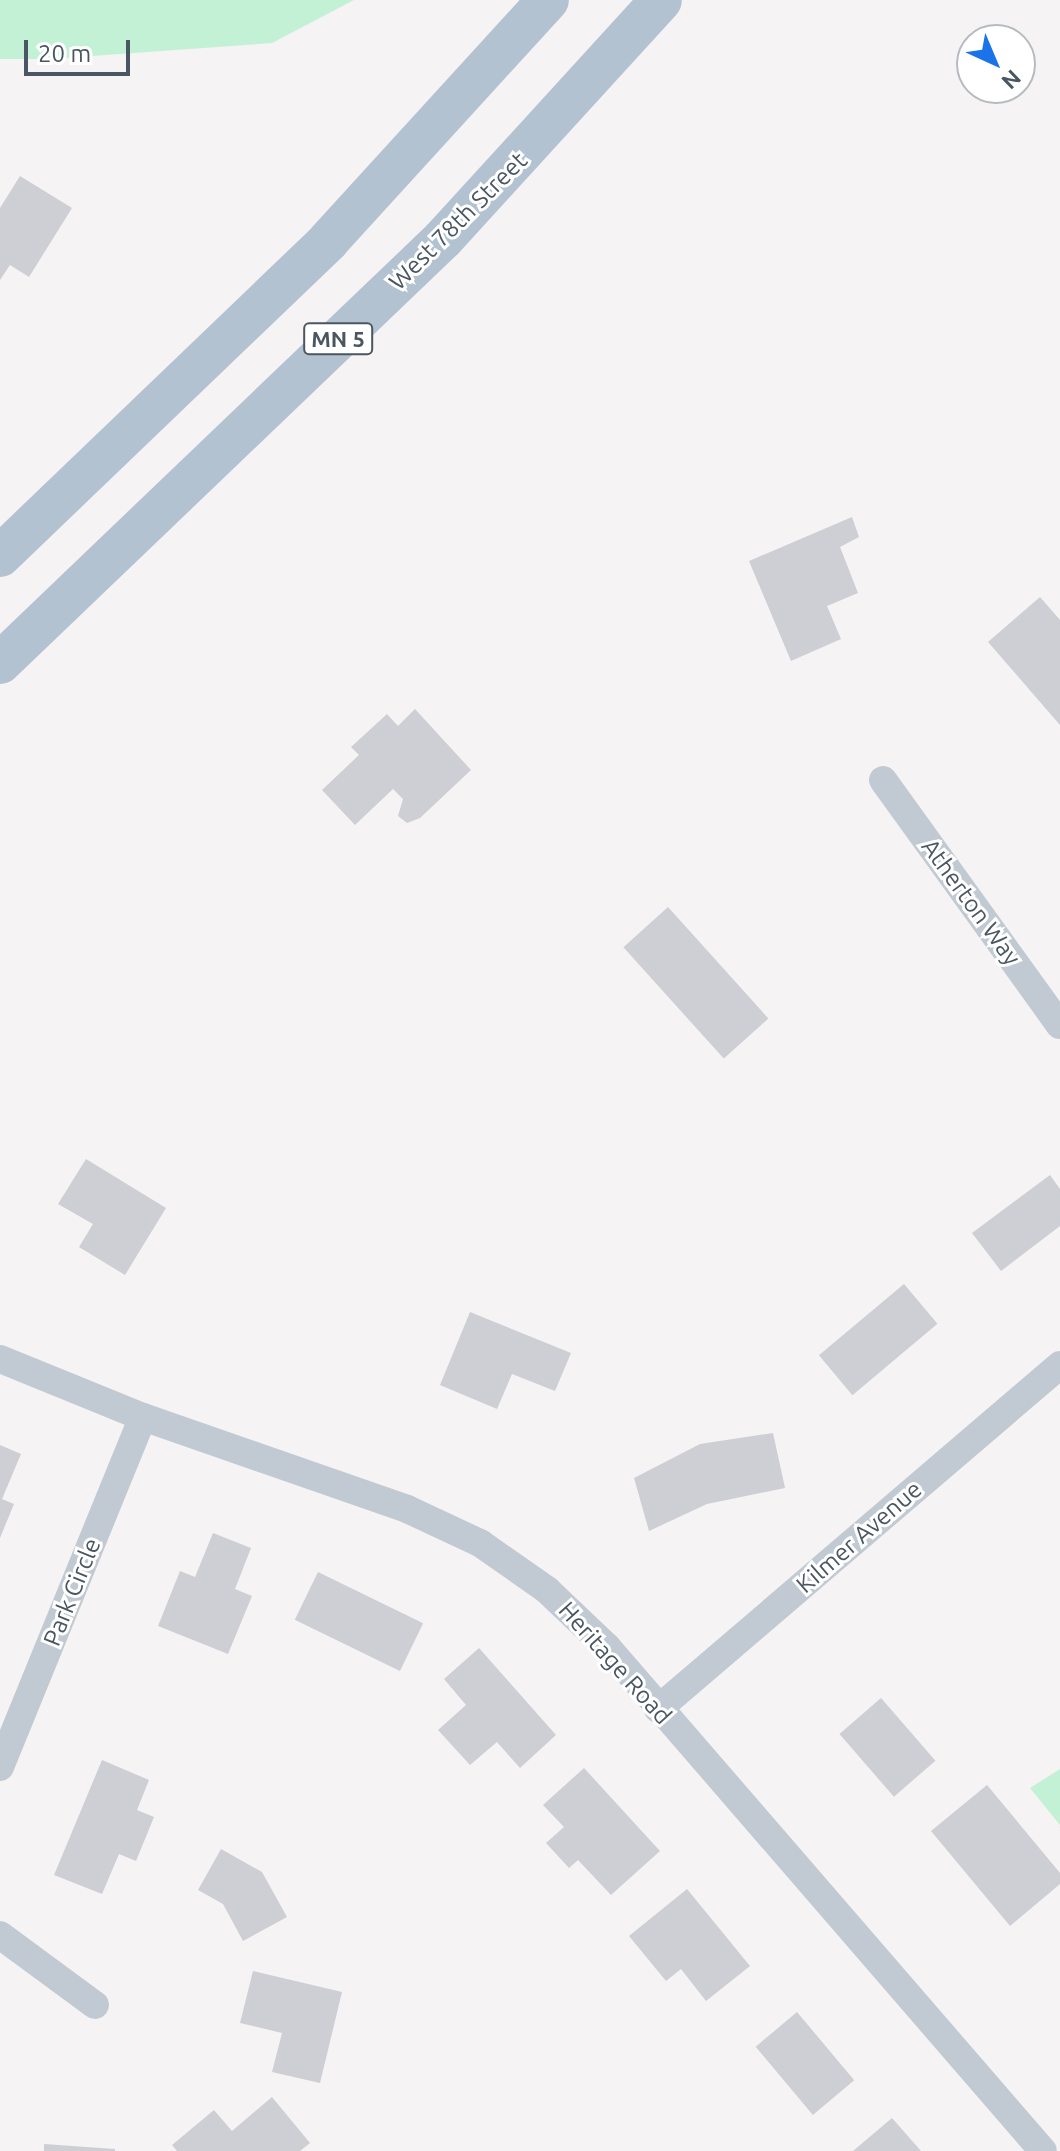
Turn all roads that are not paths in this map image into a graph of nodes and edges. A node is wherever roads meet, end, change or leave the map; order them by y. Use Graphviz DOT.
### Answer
graph roads {
  1 [pos="548,0"];
  2 [pos="661,0"];
  3 [pos="0,556"];
  4 [pos="0,663"];
  5 [pos="883,780"];
  6 [pos="1060,1025"];
  7 [pos="0,1359"];
  8 [pos="1060,1365"];
  9 [pos="143,1417"];
  10 [pos="658,1709"];
  11 [pos="0,1767"];
  12 [pos="0,1935"];
  13 [pos="95,2005"];
  14 [pos="1043,2151"];
  1 -- 3 [label="main road"];
  2 -- 4 [label="main road, West 78th Street / MN 5"];
  5 -- 6 [label="street, Atherton Way"];
  7 -- 9 [label="street, Heritage Road"];
  8 -- 10 [label="street, Kilmer Avenue"];
  9 -- 10 [label="street, Heritage Road"];
  9 -- 11 [label="street, Park Circle"];
  10 -- 14 [label="street, Heritage Road"];
  12 -- 13 [label="street"];
}
